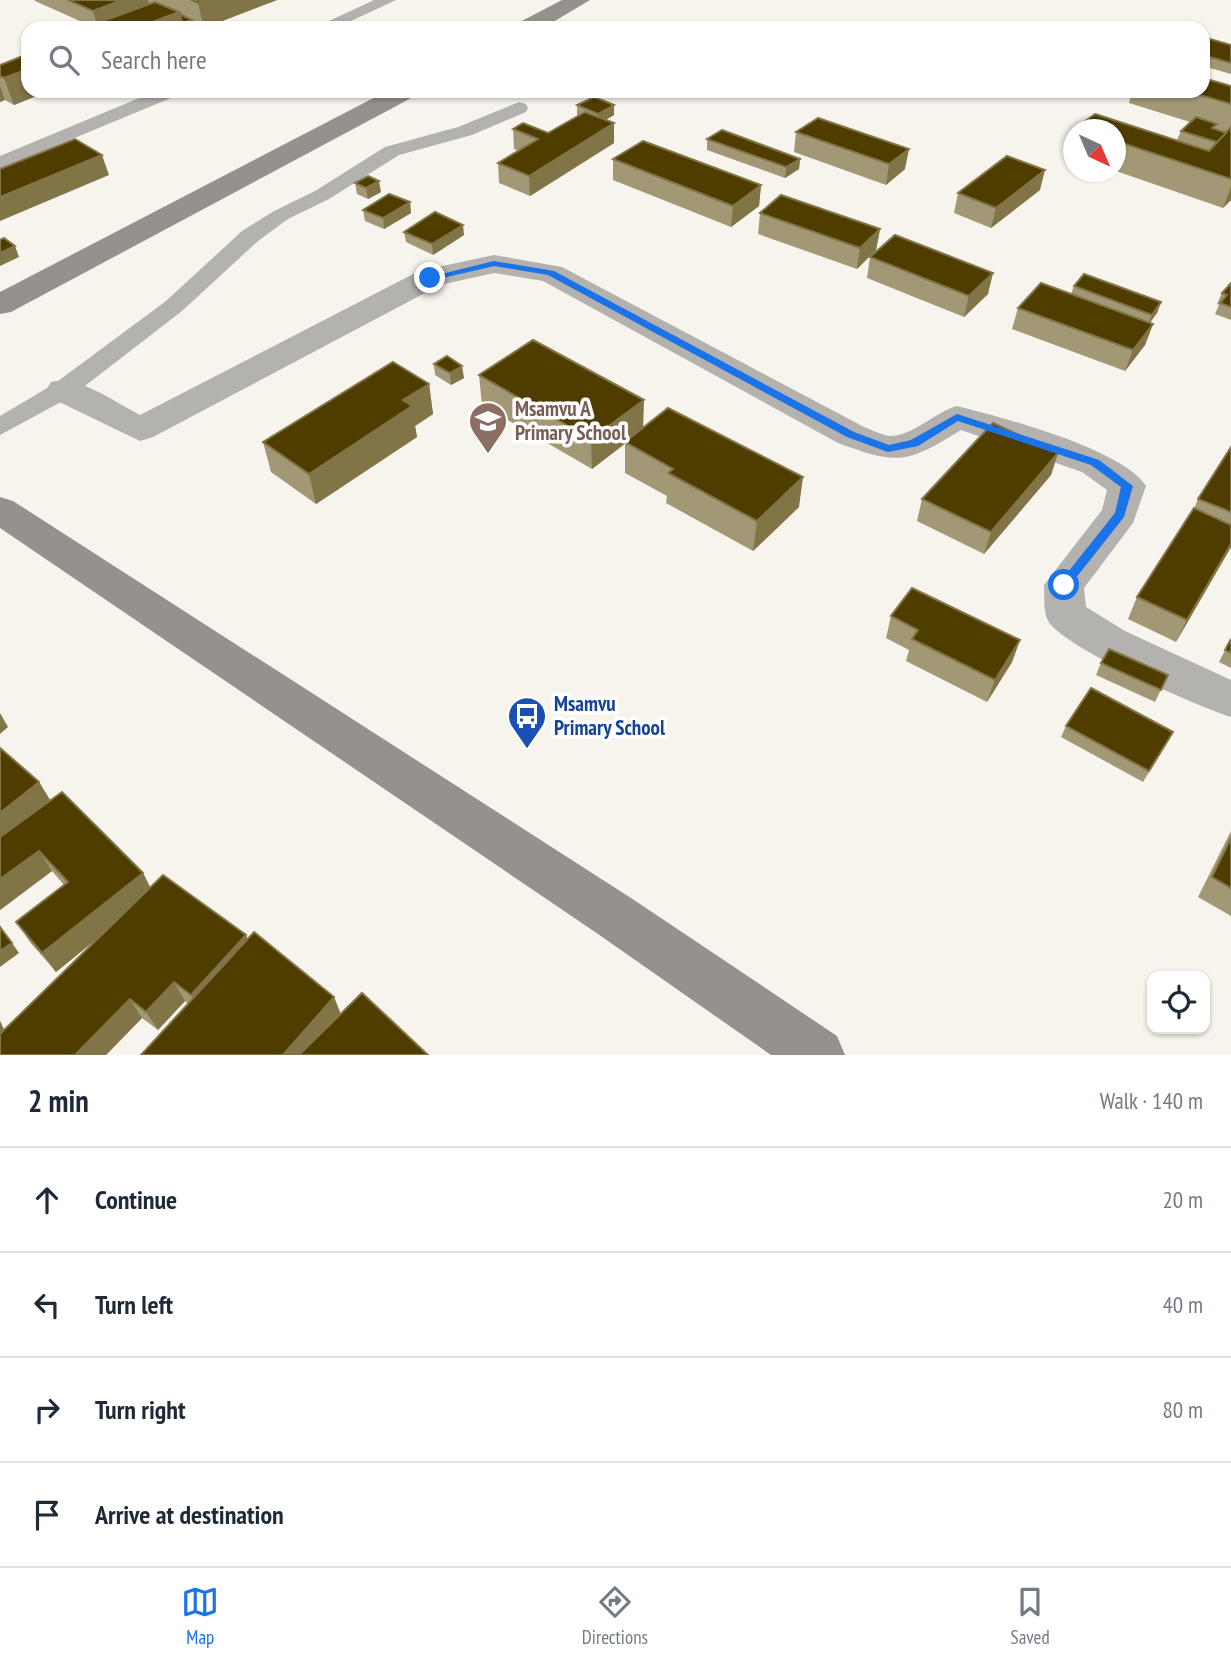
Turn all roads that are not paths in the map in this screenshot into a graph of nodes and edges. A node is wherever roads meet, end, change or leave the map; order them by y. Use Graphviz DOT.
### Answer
graph roads {
  1 [pos="388,0"];
  2 [pos="579,0"];
  3 [pos="338,21"];
  4 [pos="539,21"];
  5 [pos="155,98"];
  6 [pos="393,98"];
  7 [pos="519,108"];
  8 [pos="0,163"];
  9 [pos="0,305"];
  10 [pos="62,390"];
  11 [pos="0,427"];
  12 [pos="0,510"];
  13 [pos="1231,699"];
  14 [pos="818,1055"];
  1 -- 3 [label="lane"];
  2 -- 4 [label="main road"];
  5 -- 8 [label="lane"];
  6 -- 9 [label="main road"];
  7 -- 10 [label="lane"];
  10 -- 11 [label="lane"];
  10 -- 13 [label="street"];
  12 -- 14 [label="main road"];
}
